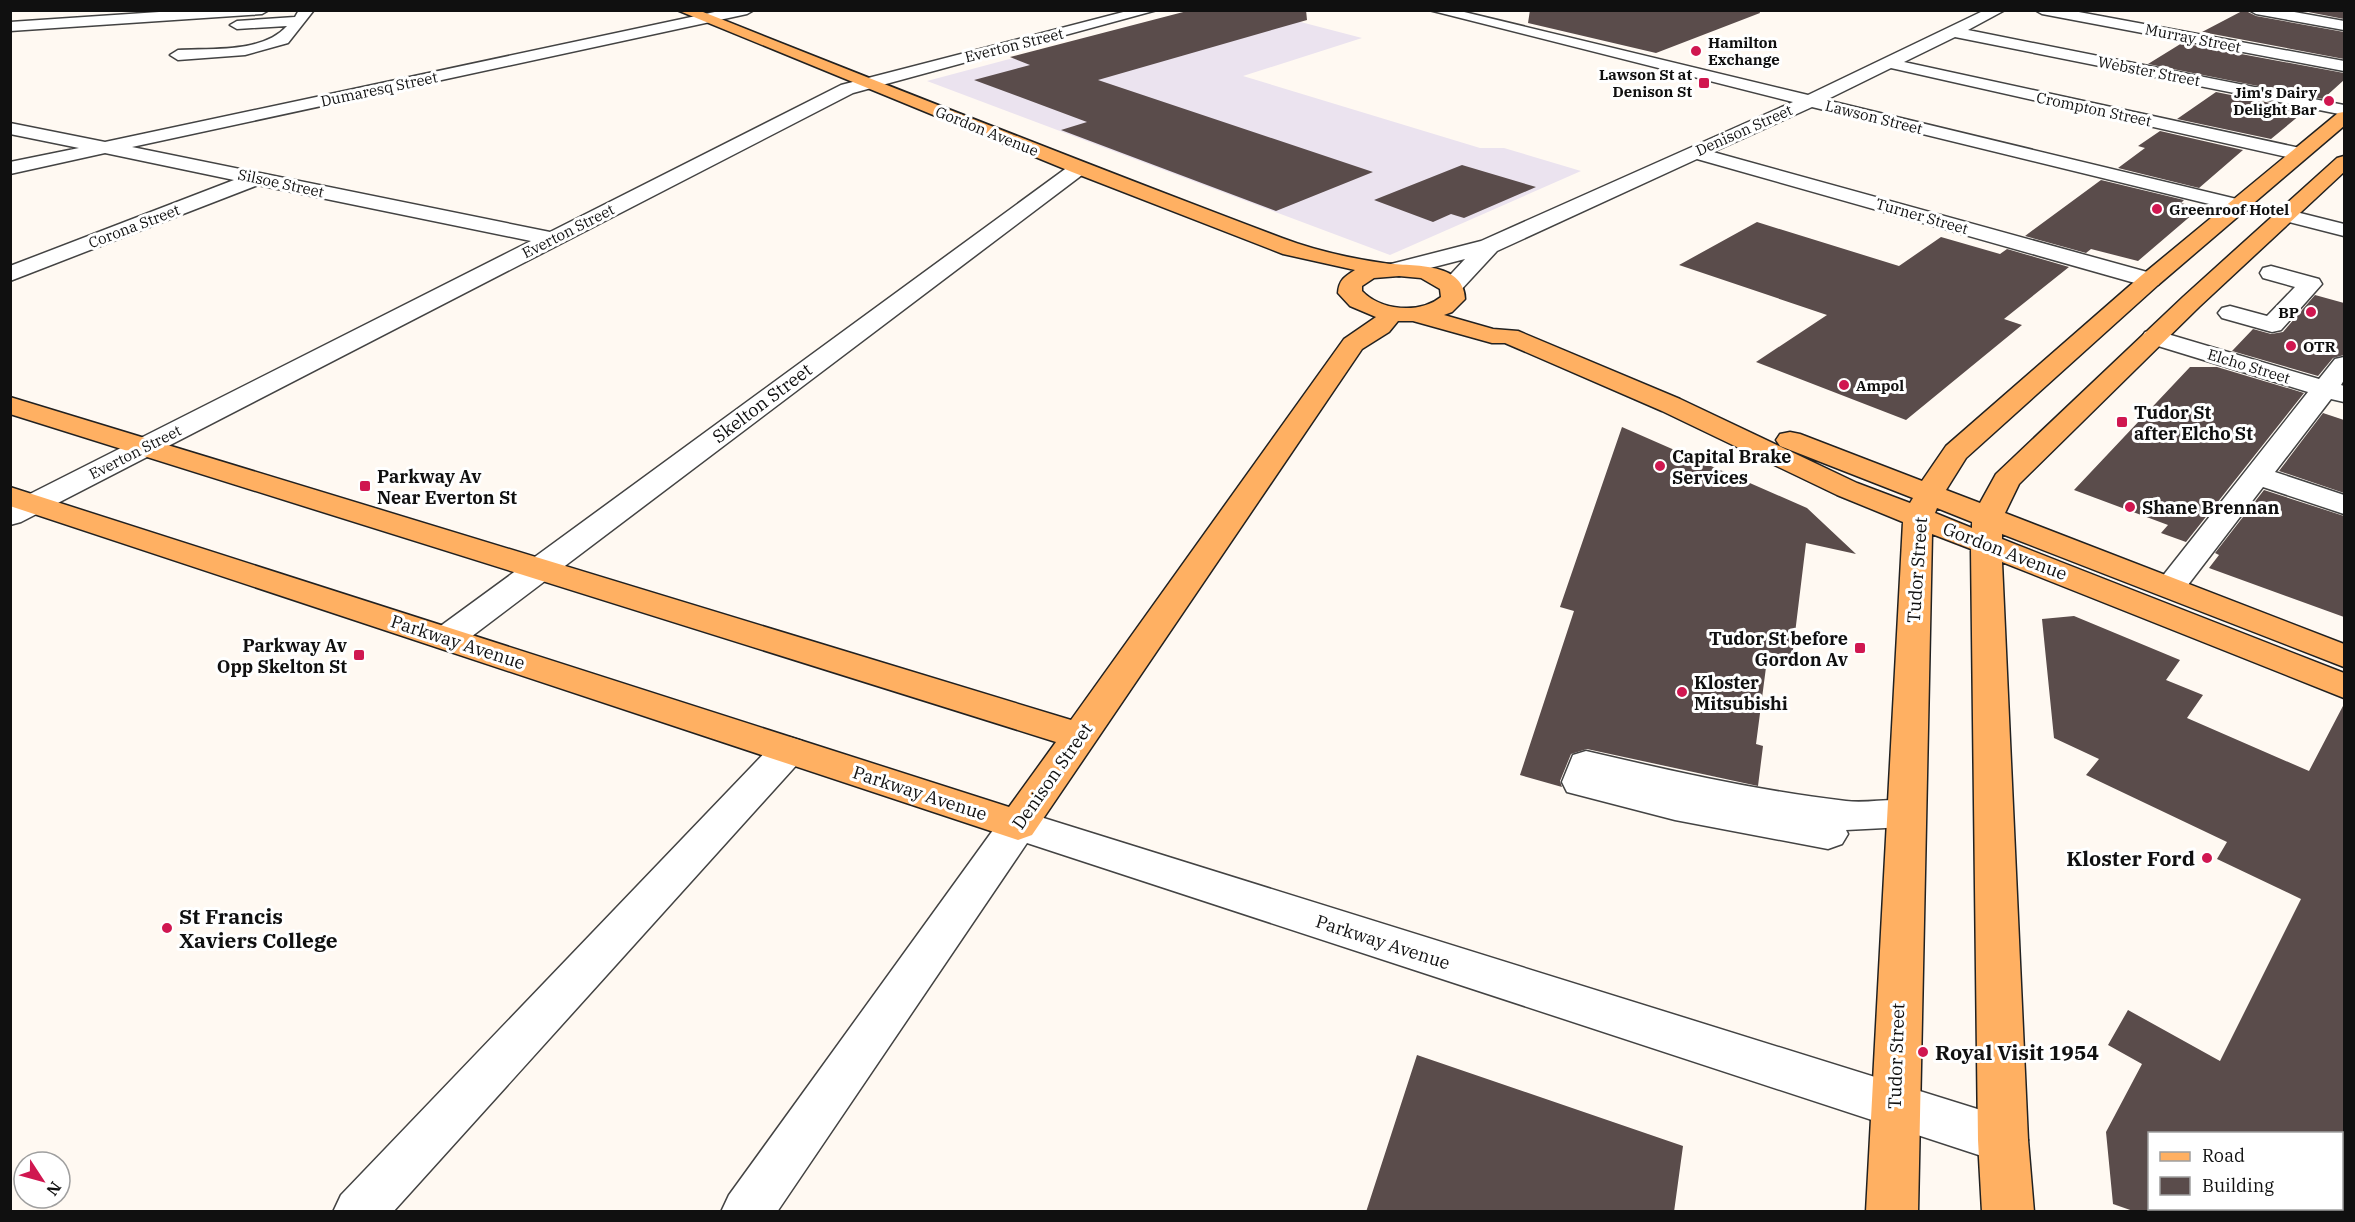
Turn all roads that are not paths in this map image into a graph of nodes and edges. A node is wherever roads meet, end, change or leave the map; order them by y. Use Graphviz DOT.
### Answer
graph roads {
  1 [pos="262,10"];
  2 [pos="684,10"];
  3 [pos="747,10"];
  4 [pos="1150,10"];
  5 [pos="1436,10"];
  6 [pos="1998,10"];
  7 [pos="2042,10"];
  8 [pos="2256,10"];
  9 [pos="1525,14"];
  10 [pos="304,16"];
  11 [pos="164,17"];
  12 [pos="707,19"];
  13 [pos="1492,24"];
  14 [pos="2344,26"];
  15 [pos="10,27"];
  16 [pos="1954,32"];
  17 [pos="178,55"];
  18 [pos="1889,63"];
  19 [pos="2344,66"];
  20 [pos="867,82"];
  21 [pos="1810,101"];
  22 [pos="2344,110"];
  23 [pos="2344,117"];
  24 [pos="10,128"];
  25 [pos="105,147"];
  26 [pos="1695,153"];
  27 [pos="2300,154"];
  28 [pos="2344,162"];
  29 [pos="10,168"];
  30 [pos="1079,168"];
  31 [pos="257,178"];
  32 [pos="2242,206"];
  33 [pos="2288,216"];
  34 [pos="2344,230"];
  35 [pos="551,239"];
  36 [pos="1489,246"];
  37 [pos="1291,249"];
  38 [pos="1391,269"];
  39 [pos="2271,273"];
  40 [pos="10,274"];
  41 [pos="2150,280"];
  42 [pos="1354,293"];
  43 [pos="1451,295"];
  44 [pos="2230,313"];
  45 [pos="1403,314"];
  46 [pos="1509,336"];
  47 [pos="2154,337"];
  48 [pos="1356,340"];
  49 [pos="2344,364"];
  50 [pos="2335,391"];
  51 [pos="10,405"];
  52 [pos="148,447"];
  53 [pos="2257,476"];
  54 [pos="18,505"];
  55 [pos="1923,505"];
  56 [pos="2344,505"];
  57 [pos="1987,530"];
  58 [pos="540,567"];
  59 [pos="2170,587"];
  60 [pos="447,638"];
  61 [pos="2344,656"];
  62 [pos="2344,686"];
  63 [pos="1080,736"];
  64 [pos="789,750"];
  65 [pos="1905,813"];
  66 [pos="1018,825"];
  67 [pos="1828,834"];
  68 [pos="1894,1105"];
  69 [pos="2003,1140"];
  70 [pos="359,1212"];
  71 [pos="747,1212"];
  72 [pos="1892,1212"];
  73 [pos="2008,1212"];
  1 -- 11 [label="street"];
  2 -- 12 [label="main road, Gordon Avenue"];
  3 -- 12 [label="street, Dumaresq Street"];
  4 -- 20 [label="street, Everton Street"];
  5 -- 13 [label="street, Lawson Street"];
  6 -- 16 [label="street, Denison Street"];
  7 -- 19 [label="street, Murray Street"];
  8 -- 14 [label="street"];
  9 -- 13 [label="street"];
  10 -- 11 [label="street"];
  10 -- 17 [label="street"];
  11 -- 15 [label="street"];
  12 -- 20 [label="main road, Gordon Avenue"];
  12 -- 25 [label="street, Dumaresq Street"];
  13 -- 21 [label="street, Lawson Street"];
  16 -- 18 [label="street, Denison Street"];
  16 -- 22 [label="street, Webster Street"];
  18 -- 21 [label="street, Denison Street"];
  18 -- 27 [label="street, Crompton Street"];
  20 -- 30 [label="main road, Gordon Avenue"];
  20 -- 35 [label="street, Everton Street"];
  21 -- 26 [label="street, Denison Street"];
  21 -- 32 [label="street, Lawson Street"];
  23 -- 27 [label="main road, Tudor Street"];
  24 -- 25 [label="street, Silsoe Street"];
  25 -- 29 [label="street, Dumaresq Street"];
  25 -- 31 [label="street, Silsoe Street"];
  26 -- 36 [label="street, Denison Street"];
  26 -- 41 [label="street, Turner Street"];
  27 -- 32 [label="main road, Tudor Street"];
  28 -- 33 [label="main road"];
  30 -- 37 [label="main road, Gordon Avenue"];
  30 -- 58 [label="street, Skelton Street"];
  31 -- 35 [label="street, Silsoe Street"];
  31 -- 40 [label="street, Corona Street"];
  32 -- 41 [label="main road, Tudor Street"];
  33 -- 34 [label="street"];
  33 -- 47 [label="main road"];
  35 -- 52 [label="street, Everton Street"];
  36 -- 38 [label="street, Denison Street"];
  36 -- 43 [label="street, Denison Street"];
  37 -- 38 [label="main road, Gordon Avenue"];
  37 -- 42 [label="main road, Gordon Avenue"];
  38 -- 42 [label="main road"];
  38 -- 43 [label="main road, Gordon Avenue"];
  39 -- 44 [label="street"];
  41 -- 55 [label="main road, Tudor Street"];
  42 -- 45 [label="main road, Gordon Avenue"];
  42 -- 48 [label="main road"];
  43 -- 45 [label="main road"];
  43 -- 46 [label="main road, Gordon Avenue"];
  45 -- 46 [label="main road, Gordon Avenue"];
  45 -- 48 [label="main road, Denison Street"];
  46 -- 55 [label="main road, Gordon Avenue"];
  47 -- 50 [label="street, Elcho Street"];
  47 -- 57 [label="main road"];
  48 -- 63 [label="main road, Denison Street"];
  49 -- 50 [label="street"];
  50 -- 53 [label="street"];
  51 -- 52 [label="main road"];
  52 -- 54 [label="street, Everton Street"];
  52 -- 58 [label="main road"];
  53 -- 56 [label="street"];
  53 -- 59 [label="street"];
  54 -- 60 [label="main road, Parkway Avenue"];
  55 -- 57 [label="main road, Gordon Avenue"];
  55 -- 65 [label="main road, Tudor Street"];
  57 -- 59 [label="main road, Gordon Avenue"];
  57 -- 62 [label="main road, Gordon Avenue"];
  57 -- 69 [label="main road"];
  58 -- 60 [label="street, Skelton Street"];
  58 -- 63 [label="main road"];
  59 -- 61 [label="main road, Gordon Avenue"];
  60 -- 64 [label="main road, Parkway Avenue"];
  63 -- 66 [label="main road, Denison Street"];
  64 -- 66 [label="main road, Parkway Avenue"];
  64 -- 70 [label="street"];
  65 -- 67 [label="street"];
  65 -- 68 [label="main road, Tudor Street"];
  66 -- 68 [label="street, Parkway Avenue"];
  66 -- 71 [label="street, Denison Street"];
  68 -- 69 [label="street, Parkway Avenue"];
  68 -- 72 [label="main road, Tudor Street"];
  69 -- 73 [label="main road"];
}
